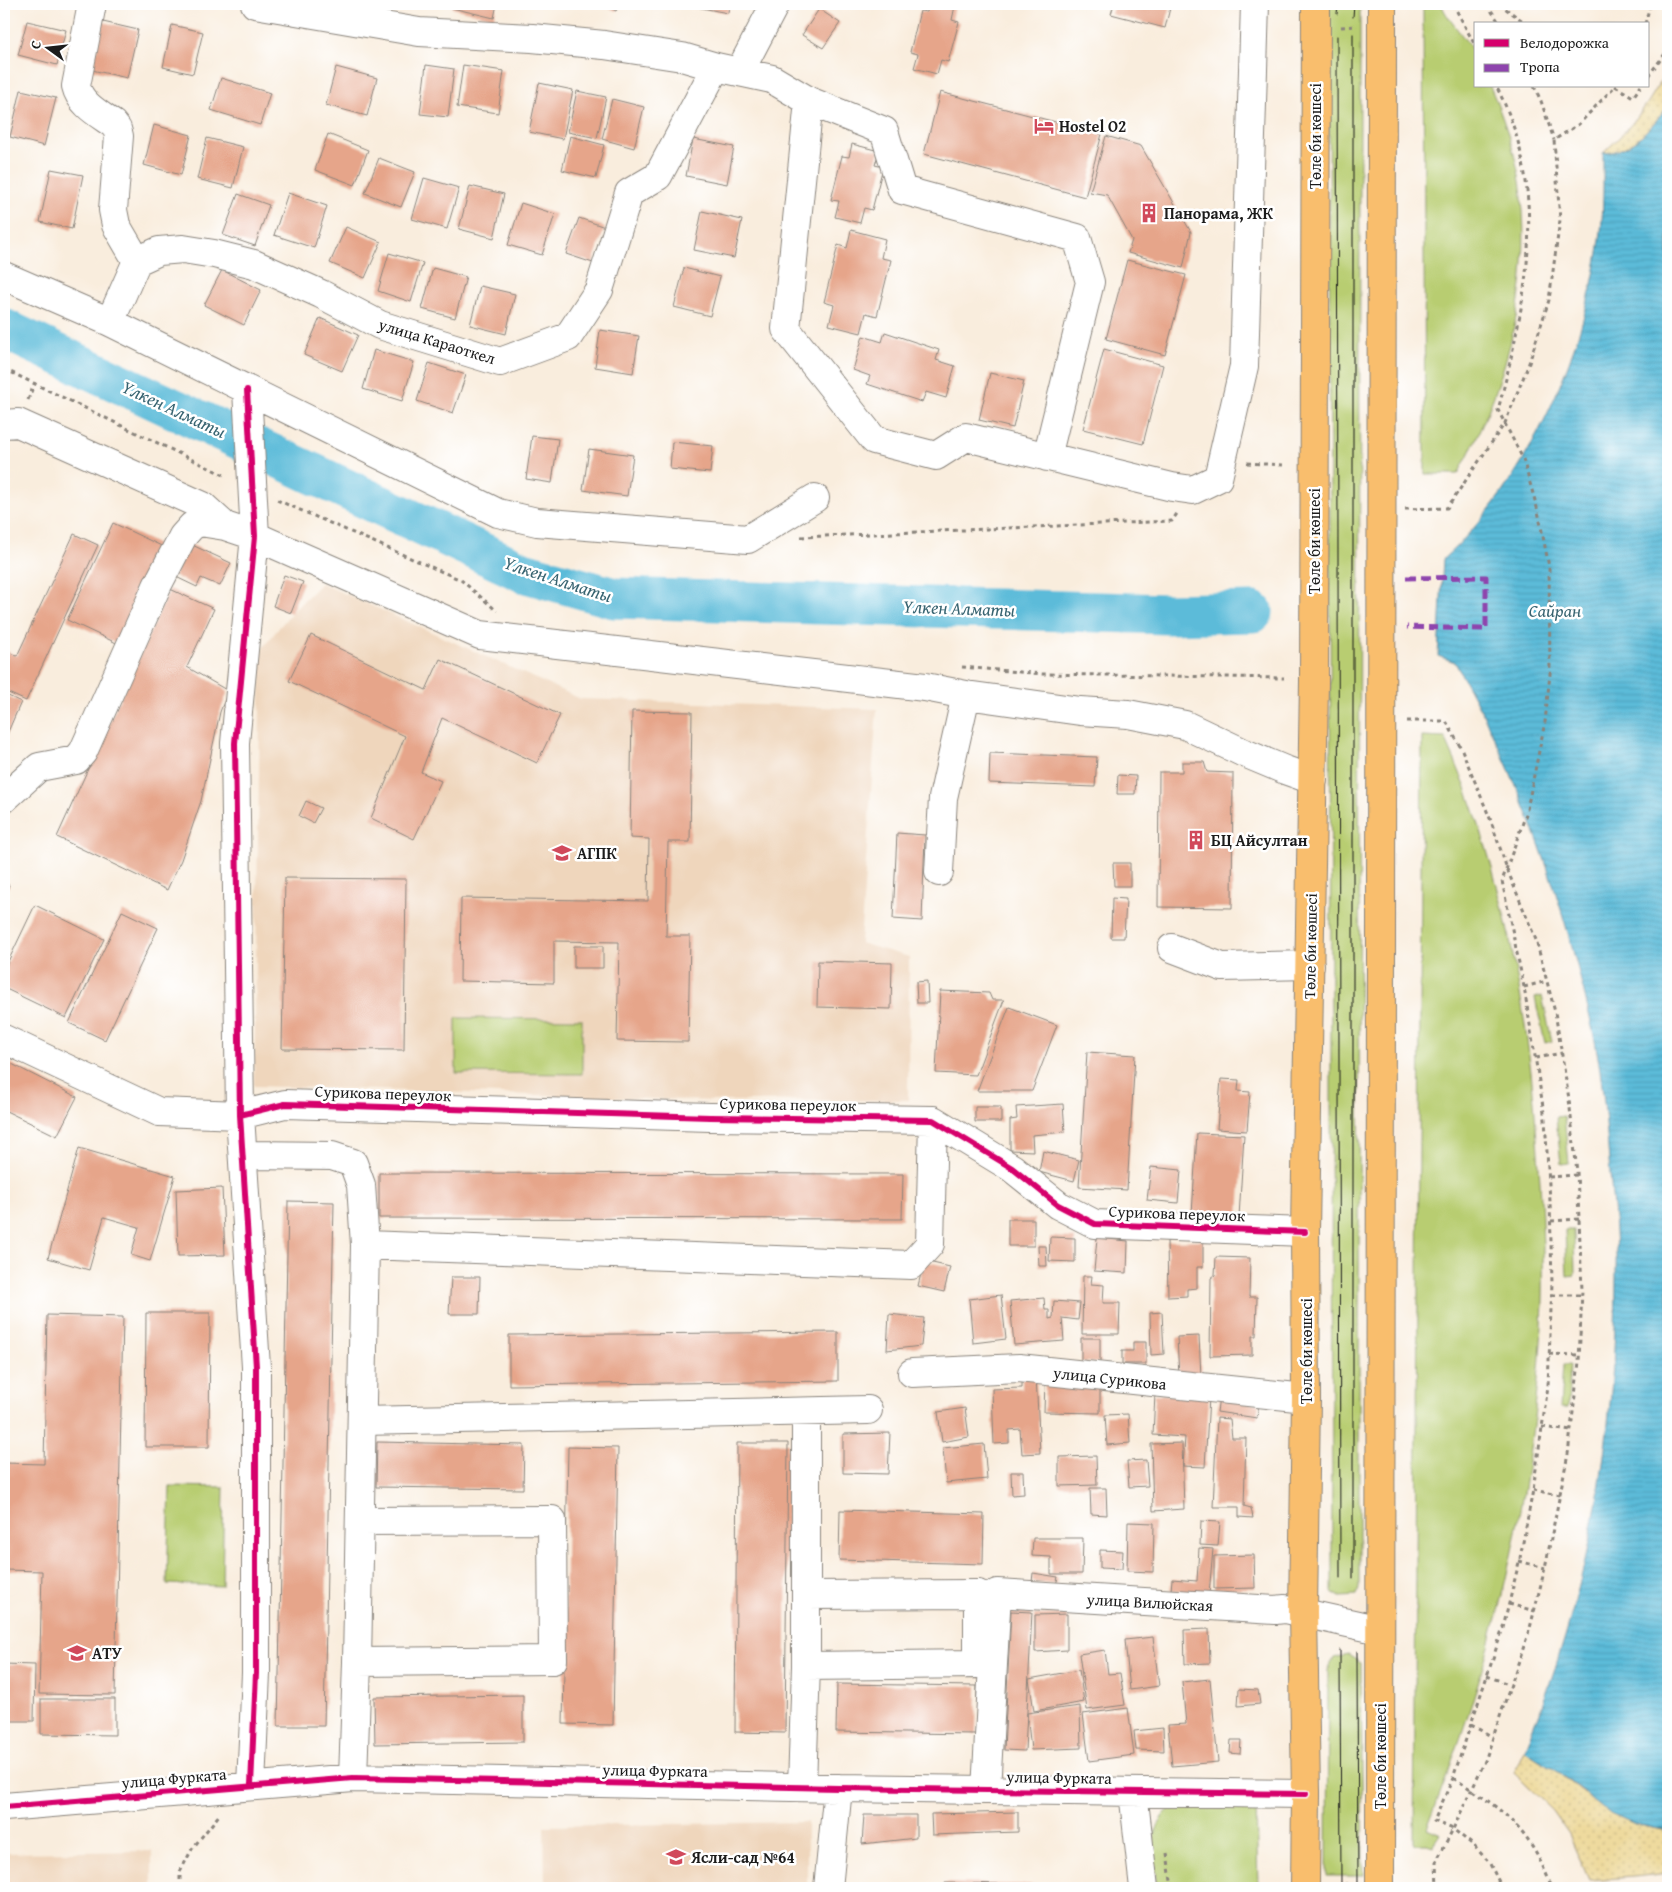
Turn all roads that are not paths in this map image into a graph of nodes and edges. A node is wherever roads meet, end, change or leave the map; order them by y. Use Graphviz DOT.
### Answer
graph roads {
  1 [pos="92,4"];
  2 [pos="255,4"];
  3 [pos="774,4"];
  4 [pos="1256,4"];
  5 [pos="1316,4"];
  6 [pos="1382,4"];
  7 [pos="728,69"];
  8 [pos="809,101"];
  9 [pos="138,261"];
  10 [pos="4,276"];
  11 [pos="110,322"];
  12 [pos="247,390"];
  13 [pos="4,424"];
  14 [pos="1047,457"];
  15 [pos="815,498"];
  16 [pos="225,526"];
  17 [pos="255,536"];
  18 [pos="966,696"];
  19 [pos="1312,780"];
  20 [pos="4,799"];
  21 [pos="939,872"];
  22 [pos="1172,948"];
  23 [pos="1310,965"];
  24 [pos="4,1039"];
  25 [pos="240,1114"];
  26 [pos="932,1120"];
  27 [pos="243,1155"];
  28 [pos="1305,1232"];
  29 [pos="365,1245"];
  30 [pos="912,1373"];
  31 [pos="1306,1398"];
  32 [pos="868,1410"];
  33 [pos="806,1412"];
  34 [pos="362,1421"];
  35 [pos="360,1521"];
  36 [pos="806,1596"];
  37 [pos="1303,1612"];
  38 [pos="1380,1630"];
  39 [pos="357,1662"];
  40 [pos="806,1666"];
  41 [pos="353,1778"];
  42 [pos="251,1785"];
  43 [pos="802,1786"];
  44 [pos="838,1788"];
  45 [pos="986,1790"];
  46 [pos="1133,1792"];
  47 [pos="1306,1794"];
  48 [pos="4,1807"];
  49 [pos="828,1888"];
  50 [pos="1144,1888"];
  51 [pos="1305,1888"];
  52 [pos="1380,1888"];
  1 -- 9 [label="street"];
  2 -- 7 [label="street"];
  3 -- 7 [label="street"];
  4 -- 14 [label="street"];
  5 -- 19 [label="main road, Төле би көшесі"];
  6 -- 38 [label="main road, Төле би көшесі"];
  7 -- 8 [label="street"];
  7 -- 9 [label="street, улица Караоткел"];
  8 -- 14 [label="street"];
  8 -- 14 [label="street"];
  9 -- 11 [label="street"];
  10 -- 11 [label="street"];
  11 -- 12 [label="street"];
  12 -- 15 [label="street"];
  12 -- 17 [label="street"];
  13 -- 16 [label="street"];
  16 -- 17 [label="street"];
  16 -- 20 [label="street"];
  17 -- 18 [label="street"];
  17 -- 25 [label="street"];
  18 -- 19 [label="street"];
  18 -- 21 [label="street"];
  19 -- 23 [label="main road, Төле би көшесі"];
  22 -- 23 [label="street"];
  23 -- 28 [label="main road, Төле би көшесі"];
  24 -- 25 [label="street, Сурикова переулок"];
  25 -- 26 [label="street, Сурикова переулок"];
  25 -- 27 [label="street"];
  26 -- 28 [label="street, Сурикова переулок"];
  26 -- 29 [label="street"];
  27 -- 29 [label="street"];
  27 -- 42 [label="street"];
  28 -- 31 [label="main road, Төле би көшесі"];
  29 -- 34 [label="street"];
  30 -- 31 [label="street, улица Сурикова"];
  31 -- 37 [label="main road, Төле би көшесі"];
  32 -- 33 [label="street"];
  33 -- 34 [label="street"];
  33 -- 36 [label="street"];
  34 -- 35 [label="street"];
  35 -- 39 [label="street"];
  35 -- 39 [label="street"];
  36 -- 40 [label="street"];
  36 -- 40 [label="street"];
  37 -- 38 [label="street, улица Вилюйская"];
  37 -- 45 [label="street, улица Вилюйская"];
  37 -- 47 [label="main road, Төле би көшесі"];
  38 -- 52 [label="main road, Төле би көшесі"];
  39 -- 41 [label="street"];
  40 -- 43 [label="street"];
  41 -- 42 [label="street, улица Фурката"];
  41 -- 43 [label="street, улица Фурката"];
  42 -- 48 [label="street, улица Фурката"];
  43 -- 44 [label="street, улица Фурката"];
  44 -- 45 [label="street, улица Фурката"];
  44 -- 49 [label="street"];
  45 -- 46 [label="street, улица Фурката"];
  46 -- 47 [label="street, улица Фурката"];
  46 -- 50 [label="street"];
  47 -- 51 [label="main road, Төле би көшесі"];
}
